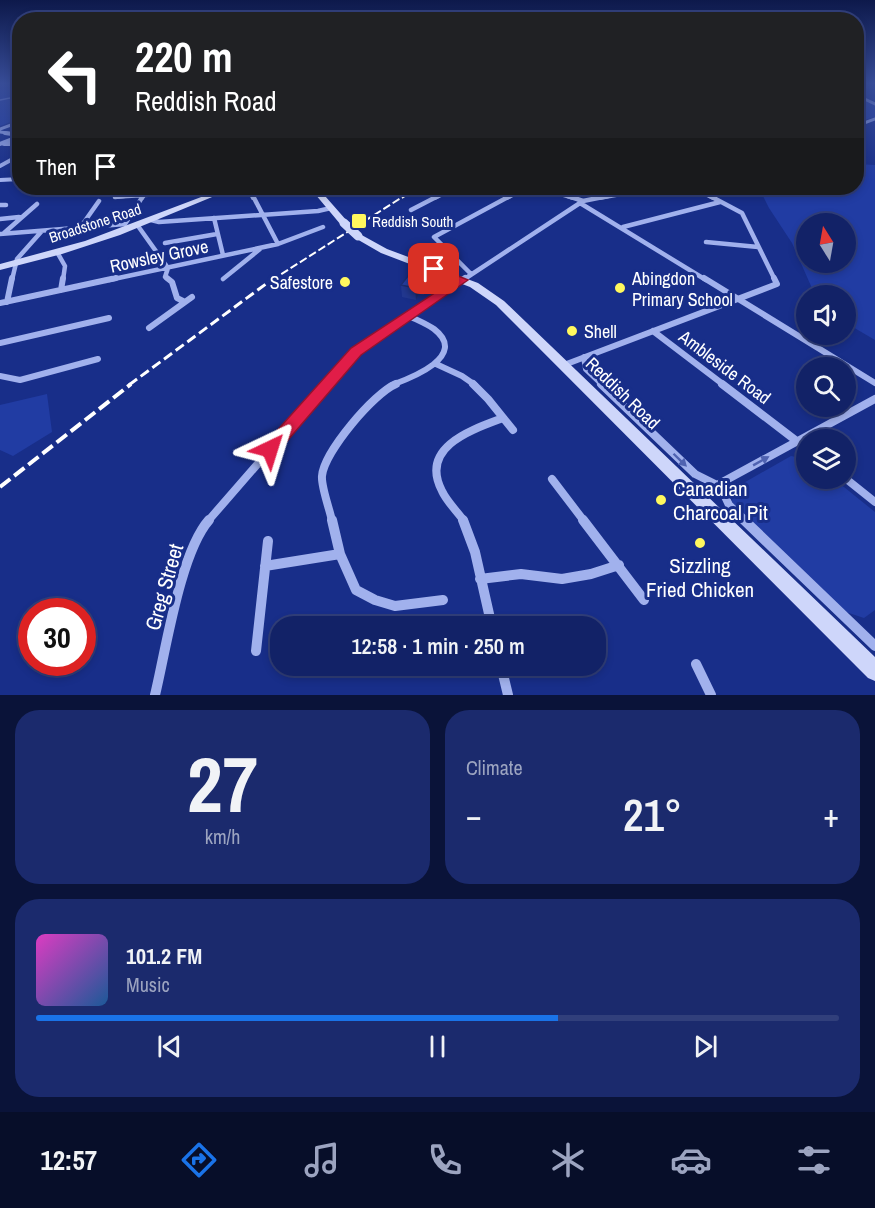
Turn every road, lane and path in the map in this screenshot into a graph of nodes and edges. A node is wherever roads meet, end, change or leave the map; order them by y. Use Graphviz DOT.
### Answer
graph roads {
  1 [pos="0,131"];
  2 [pos="10,134"];
  3 [pos="145,195"];
  4 [pos="252,195"];
  5 [pos="320,195"];
  6 [pos="441,195"];
  7 [pos="513,195"];
  8 [pos="562,195"];
  9 [pos="618,195"];
  10 [pos="708,195"];
  11 [pos="209,196"];
  12 [pos="115,197"];
  13 [pos="99,201"];
  14 [pos="720,201"];
  15 [pos="582,202"];
  16 [pos="37,204"];
  17 [pos="0,205"];
  18 [pos="6,205"];
  19 [pos="332,208"];
  20 [pos="411,210"];
  21 [pos="262,215"];
  22 [pos="20,218"];
  23 [pos="0,219"];
  24 [pos="214,219"];
  25 [pos="151,220"];
  26 [pos="138,226"];
  27 [pos="323,227"];
  28 [pos="623,227"];
  29 [pos="80,228"];
  30 [pos="41,231"];
  31 [pos="2,234"];
  32 [pos="217,234"];
  33 [pos="706,242"];
  34 [pos="165,243"];
  35 [pos="278,244"];
  36 [pos="262,247"];
  37 [pos="758,247"];
  38 [pos="57,252"];
  39 [pos="223,255"];
  40 [pos="17,263"];
  41 [pos="0,267"];
  42 [pos="168,268"];
  43 [pos="466,277"];
  44 [pos="223,279"];
  45 [pos="61,290"];
  46 [pos="192,297"];
  47 [pos="740,299"];
  48 [pos="185,302"];
  49 [pos="3,303"];
  50 [pos="409,316"];
  51 [pos="109,318"];
  52 [pos="149,328"];
  53 [pos="653,331"];
  54 [pos="0,343"];
  55 [pos="584,357"];
  56 [pos="98,359"];
  57 [pos="436,364"];
  58 [pos="564,365"];
  59 [pos="0,376"];
  60 [pos="875,383"];
  61 [pos="875,399"];
  62 [pos="503,418"];
  63 [pos="821,429"];
  64 [pos="513,430"];
  65 [pos="796,441"];
  66 [pos="796,443"];
  67 [pos="552,479"];
  68 [pos="726,482"];
  69 [pos="856,487"];
  70 [pos="875,502"];
  71 [pos="267,541"];
  72 [pos="340,554"];
  73 [pos="619,565"];
  74 [pos="265,566"];
  75 [pos="480,579"];
  76 [pos="443,600"];
  77 [pos="644,600"];
  78 [pos="489,616"];
  79 [pos="874,643"];
  80 [pos="256,651"];
  81 [pos="696,664"];
  82 [pos="875,671"];
  83 [pos="503,676"];
  84 [pos="155,695"];
  85 [pos="508,695"];
  86 [pos="711,695"];
  1 -- 2 [label="street"];
  3 -- 12 [label="street"];
  3 -- 29 [label="street"];
  4 -- 21 [label="street"];
  5 -- 19 [label="main road, Reddish Road"];
  6 -- 20 [label="street"];
  7 -- 43 [label="street"];
  8 -- 15 [label="street"];
  9 -- 15 [label="street"];
  10 -- 14 [label="street"];
  11 -- 25 [label="main road, Broadstone Road"];
  13 -- 29 [label="street"];
  14 -- 28 [label="street"];
  14 -- 37 [label="street"];
  15 -- 28 [label="street"];
  15 -- 43 [label="street, Greg Street"];
  16 -- 22 [label="street"];
  17 -- 18 [label="street"];
  19 -- 21 [label="street"];
  19 -- 43 [label="main road, Reddish Road, bridge"];
  21 -- 24 [label="street"];
  21 -- 35 [label="street"];
  22 -- 23 [label="street"];
  22 -- 31 [label="street"];
  24 -- 25 [label="street"];
  24 -- 32 [label="street"];
  25 -- 26 [label="main road, Broadstone Road"];
  26 -- 38 [label="main road, Broadstone Road"];
  26 -- 42 [label="street"];
  27 -- 35 [label="street, Rowsley Grove"];
  28 -- 47 [label="street"];
  29 -- 30 [label="street"];
  30 -- 31 [label="street"];
  30 -- 40 [label="street"];
  32 -- 34 [label="street"];
  32 -- 39 [label="street"];
  33 -- 37 [label="street"];
  35 -- 36 [label="street, Rowsley Grove"];
  36 -- 39 [label="street, Rowsley Grove"];
  36 -- 44 [label="street"];
  37 -- 47 [label="street"];
  38 -- 40 [label="main road, Broadstone Road"];
  38 -- 45 [label="street"];
  39 -- 42 [label="street, Rowsley Grove"];
  40 -- 41 [label="main road, Broadstone Road"];
  40 -- 49 [label="street"];
  42 -- 45 [label="street, Rowsley Grove"];
  42 -- 48 [label="street"];
  43 -- 50 [label="street, Greg Street"];
  43 -- 58 [label="main road, Reddish Road"];
  45 -- 49 [label="street, Rowsley Grove"];
  46 -- 48 [label="street"];
  47 -- 53 [label="street"];
  47 -- 60 [label="street"];
  48 -- 52 [label="street"];
  50 -- 57 [label="street"];
  50 -- 84 [label="street, Greg Street"];
  51 -- 54 [label="street"];
  53 -- 55 [label="street"];
  53 -- 65 [label="street, Ambleside Road"];
  55 -- 58 [label="street"];
  55 -- 68 [label="street, Reddish Road, one-way"];
  56 -- 59 [label="street"];
  57 -- 62 [label="street"];
  57 -- 72 [label="street"];
  58 -- 82 [label="main road, Reddish Road"];
  61 -- 63 [label="street"];
  62 -- 64 [label="street"];
  62 -- 75 [label="street"];
  68 -- 66 [label="street, one-way"];
  67 -- 73 [label="street"];
  68 -- 79 [label="street"];
  69 -- 70 [label="street"];
  71 -- 74 [label="street"];
  72 -- 74 [label="street"];
  72 -- 76 [label="street"];
  73 -- 75 [label="street"];
  73 -- 77 [label="street"];
  74 -- 80 [label="street"];
  75 -- 78 [label="street"];
  81 -- 86 [label="street"];
  83 -- 85 [label="street"];
}
